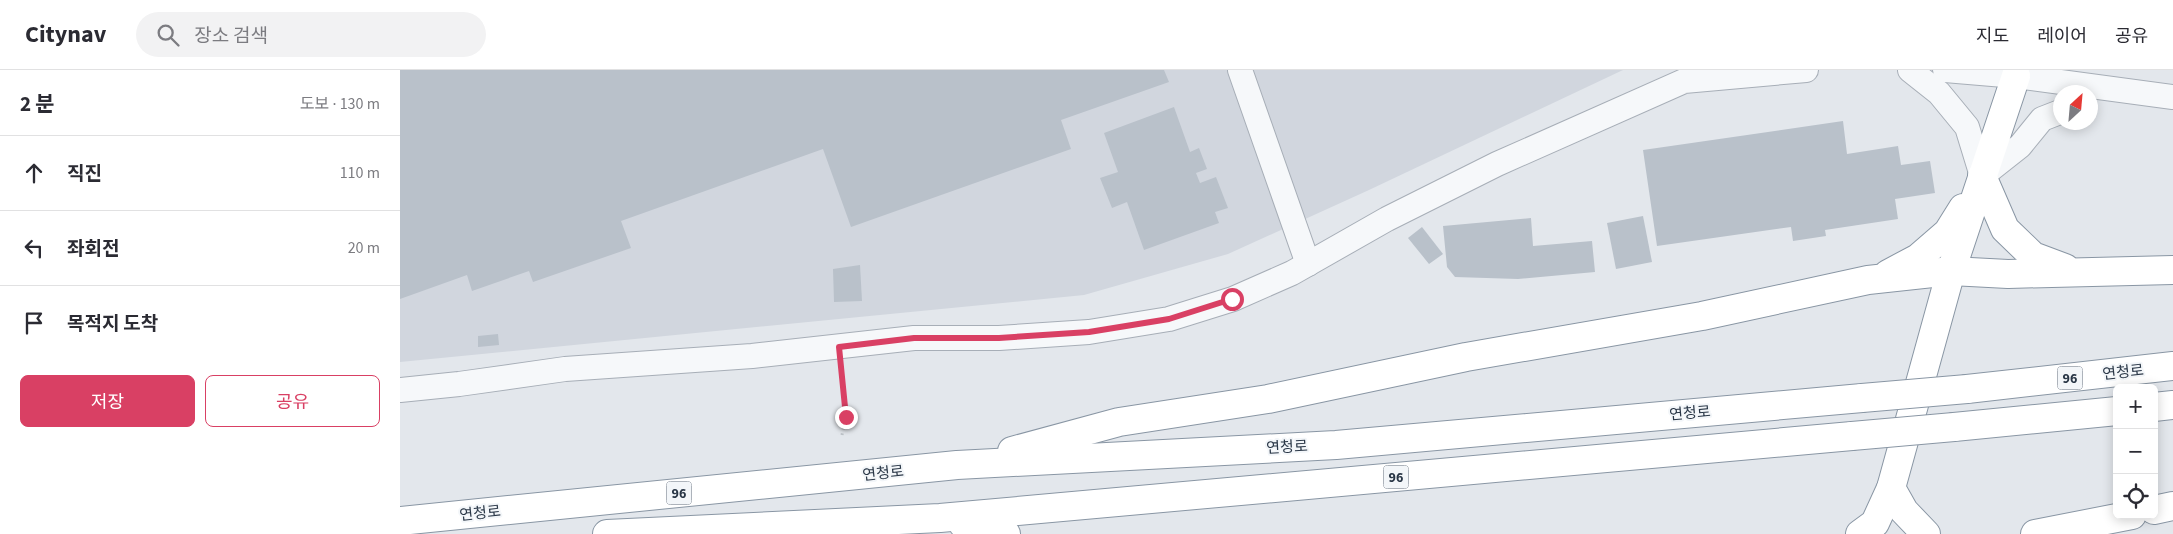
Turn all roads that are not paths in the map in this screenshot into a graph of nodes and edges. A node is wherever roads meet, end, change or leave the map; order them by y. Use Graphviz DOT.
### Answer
graph roads {
  1 [pos="1240,70"];
  2 [pos="1806,70"];
  3 [pos="1910,70"];
  4 [pos="1945,70"];
  5 [pos="2097,70"];
  6 [pos="2016,76"];
  7 [pos="2136,92"];
  8 [pos="2173,97"];
  9 [pos="2098,100"];
  10 [pos="2053,115"];
  11 [pos="1982,176"];
  12 [pos="1308,264"];
  13 [pos="2173,270"];
  14 [pos="1951,271"];
  15 [pos="2074,272"];
  16 [pos="1878,279"];
  17 [pos="2173,366"];
  18 [pos="400,390"];
  19 [pos="2173,405"];
  20 [pos="2158,407"];
  21 [pos="2113,411"];
  22 [pos="957,465"];
  23 [pos="1891,488"];
  24 [pos="2173,506"];
  25 [pos="2158,509"];
  26 [pos="940,518"];
  27 [pos="2113,519"];
  28 [pos="400,521"];
  29 [pos="607,534"];
  30 [pos="1006,534"];
  31 [pos="1860,534"];
  32 [pos="1926,534"];
  33 [pos="2035,534"];
  1 -- 12 [label="street"];
  2 -- 12 [label="street"];
  3 -- 11 [label="street"];
  4 -- 6 [label="street"];
  5 -- 7 [label="street"];
  6 -- 7 [label="street"];
  6 -- 11 [label="highway"];
  7 -- 8 [label="street"];
  7 -- 9 [label="street"];
  10 -- 11 [label="street"];
  11 -- 14 [label="highway"];
  11 -- 15 [label="highway"];
  11 -- 16 [label="highway"];
  12 -- 18 [label="street"];
  13 -- 15 [label="highway"];
  14 -- 15 [label="highway"];
  14 -- 16 [label="highway"];
  14 -- 23 [label="highway"];
  16 -- 22 [label="highway"];
  17 -- 22 [label="highway, 연청로 / 96, bridge"];
  19 -- 20 [label="highway"];
  21 -- 26 [label="highway, 96, bridge"];
  22 -- 28 [label="highway, 연청로 / 96"];
  23 -- 31 [label="highway"];
  23 -- 32 [label="highway"];
  24 -- 25 [label="highway"];
  26 -- 29 [label="highway, 96"];
  26 -- 30 [label="highway"];
  27 -- 33 [label="highway"];
}
